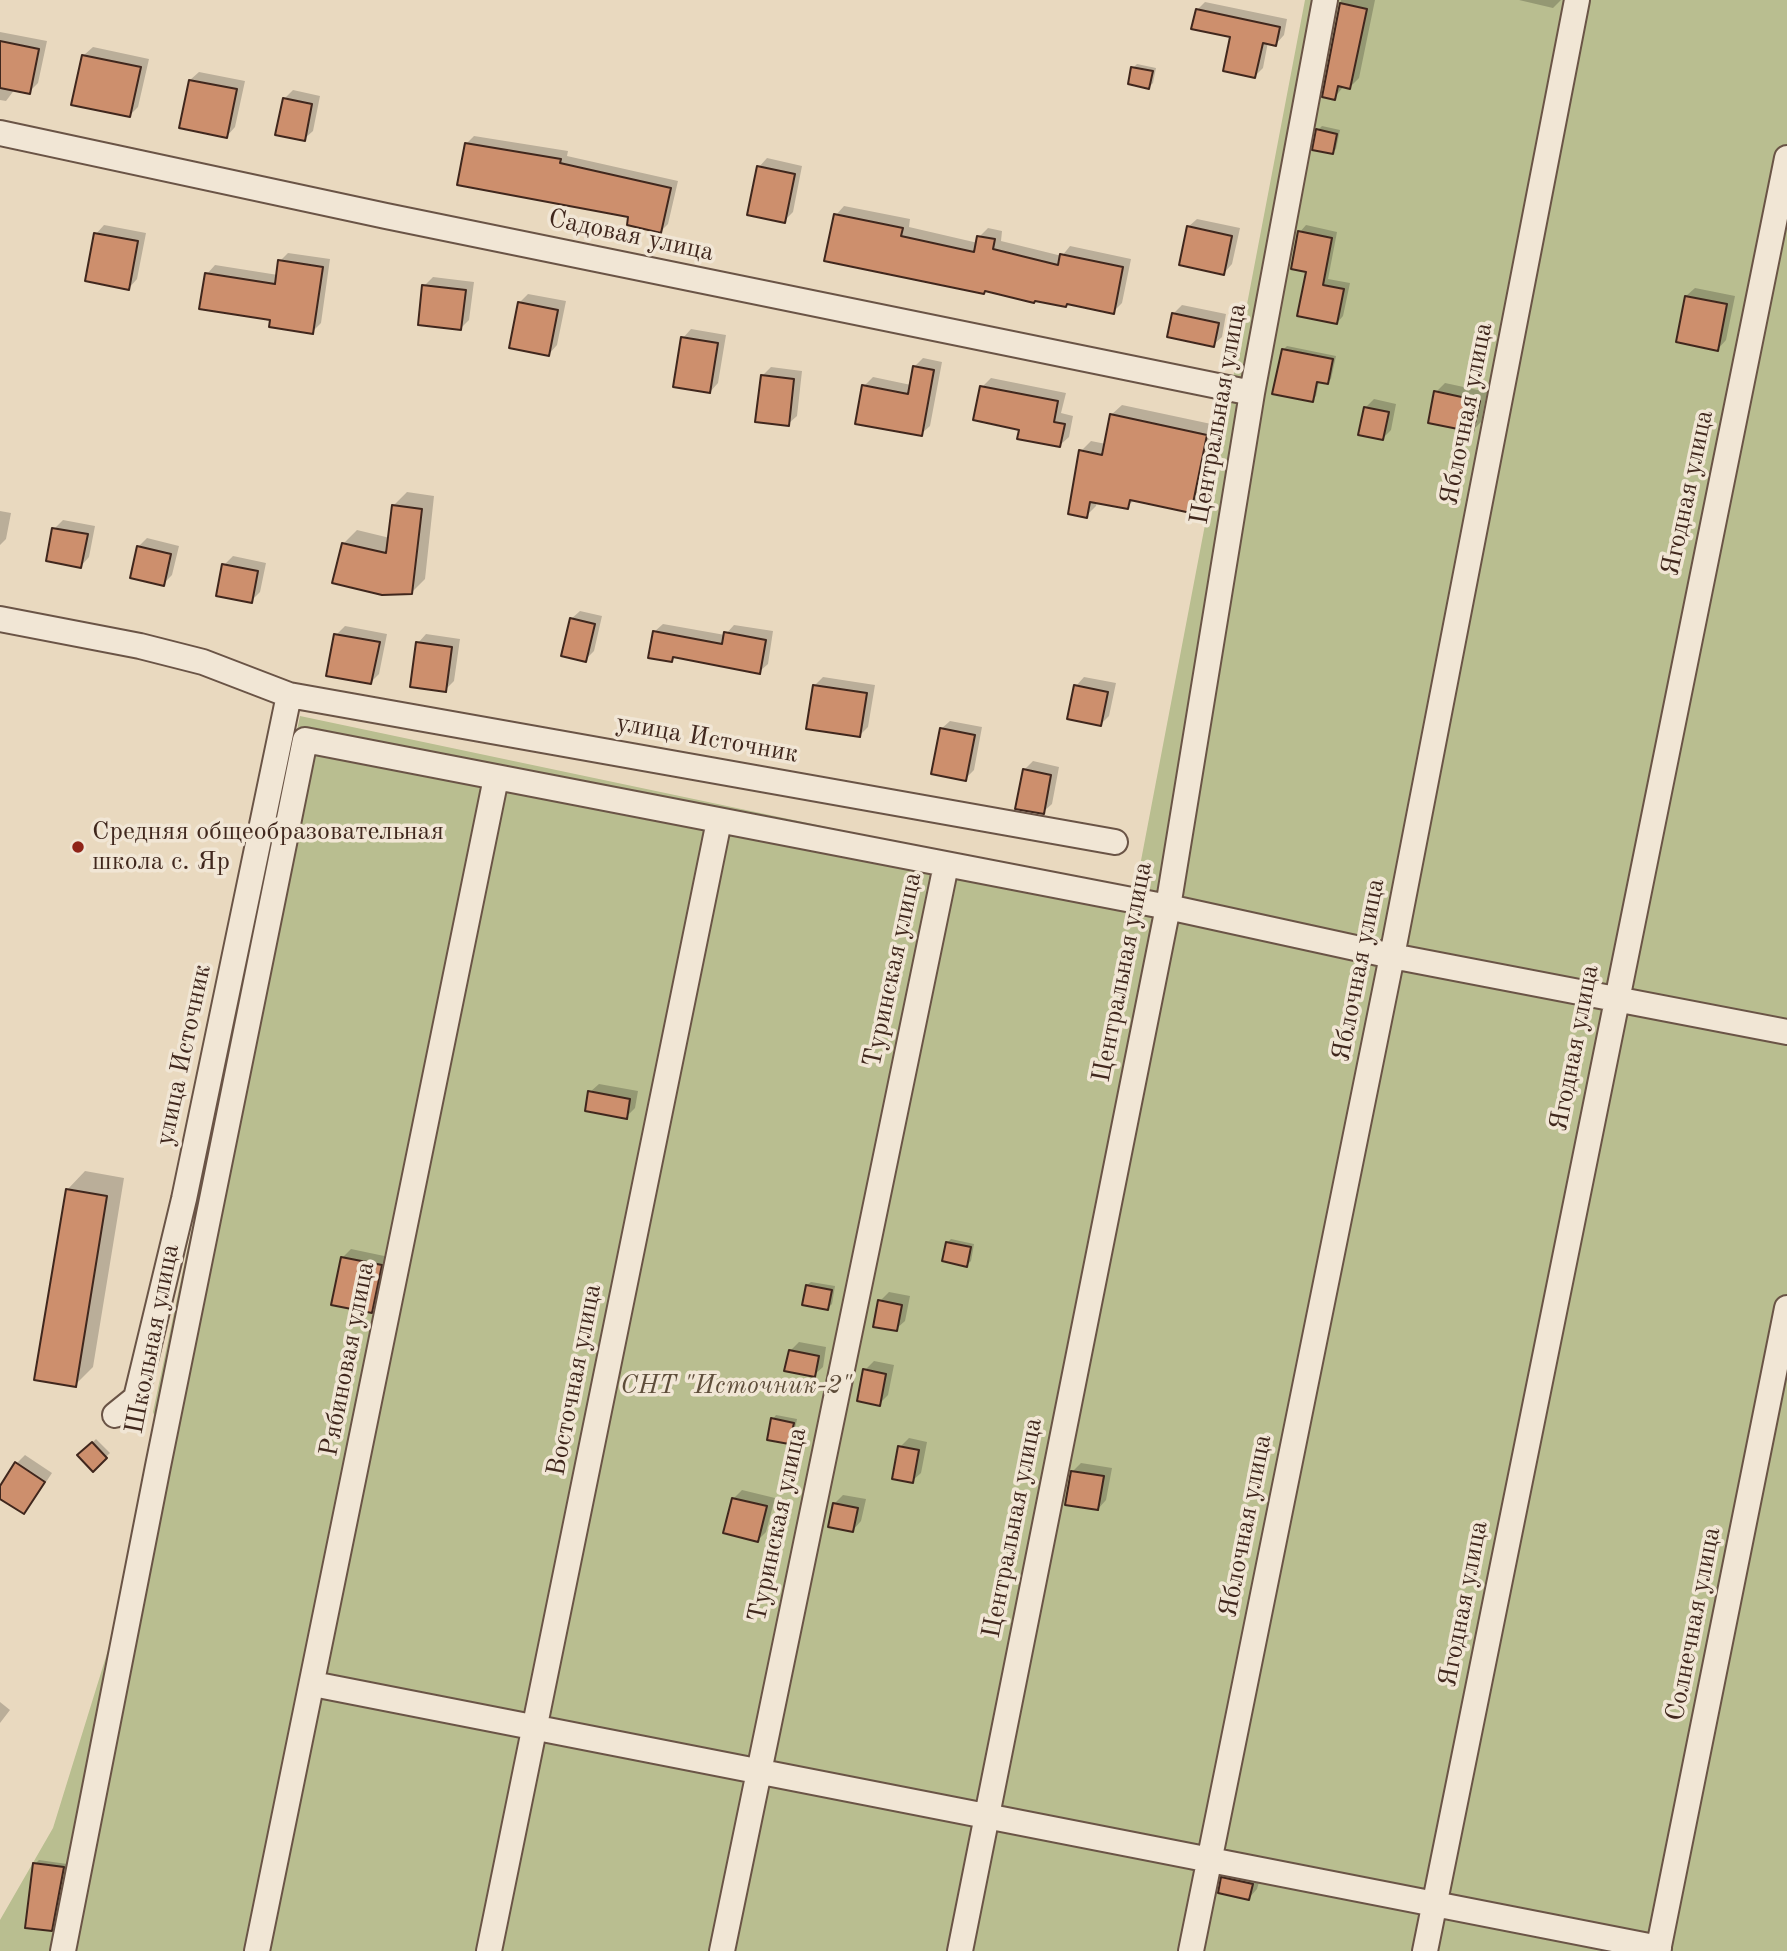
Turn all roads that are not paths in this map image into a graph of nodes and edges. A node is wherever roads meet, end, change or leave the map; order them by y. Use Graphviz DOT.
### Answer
graph roads {
  1 [pos="1325,0"];
  2 [pos="1577,0"];
  3 [pos="0,133"];
  4 [pos="1787,158"];
  5 [pos="1252,393"];
  6 [pos="0,619"];
  7 [pos="289,695"];
  8 [pos="496,778"];
  9 [pos="719,821"];
  10 [pos="1115,842"];
  11 [pos="946,865"];
  12 [pos="1168,907"];
  13 [pos="1392,956"];
  14 [pos="1615,1000"];
  15 [pos="1787,1032"];
  16 [pos="1787,1308"];
  17 [pos="115,1415"];
  18 [pos="313,1684"];
  19 [pos="535,1729"];
  20 [pos="758,1770"];
  21 [pos="986,1815"];
  22 [pos="1209,1859"];
  23 [pos="1435,1904"];
  24 [pos="1659,1950"];
  25 [pos="63,1951"];
  26 [pos="257,1951"];
  27 [pos="489,1951"];
  28 [pos="722,1951"];
  29 [pos="960,1951"];
  30 [pos="1191,1951"];
  31 [pos="1425,1951"];
  1 -- 5 [label="street, Центральная улица"];
  2 -- 13 [label="street, Яблочная улица"];
  3 -- 5 [label="street, Садовая улица"];
  4 -- 14 [label="street, Ягодная улица"];
  5 -- 12 [label="street, Центральная улица"];
  6 -- 7 [label="street, улица Источник"];
  7 -- 10 [label="street, улица Источник"];
  7 -- 17 [label="street, улица Источник"];
  8 -- 9 [label="street"];
  8 -- 18 [label="street, Рябиновая улица"];
  8 -- 25 [label="street, Школьная улица"];
  9 -- 11 [label="street"];
  9 -- 19 [label="street, Восточная улица"];
  11 -- 12 [label="street"];
  11 -- 20 [label="street, Туринская улица"];
  12 -- 13 [label="street"];
  12 -- 21 [label="street, Центральная улица"];
  13 -- 14 [label="street"];
  13 -- 22 [label="street, Яблочная улица"];
  14 -- 15 [label="street"];
  14 -- 23 [label="street, Ягодная улица"];
  16 -- 24 [label="street, Солнечная улица"];
  18 -- 19 [label="street"];
  18 -- 26 [label="street, Рябиновая улица"];
  19 -- 20 [label="street"];
  19 -- 27 [label="street, Восточная улица"];
  20 -- 21 [label="street"];
  20 -- 28 [label="street, Туринская улица"];
  21 -- 22 [label="street"];
  21 -- 29 [label="street, Центральная улица"];
  22 -- 23 [label="street"];
  22 -- 30 [label="street, Яблочная улица"];
  23 -- 24 [label="street"];
  23 -- 31 [label="street, Ягодная улица"];
}
